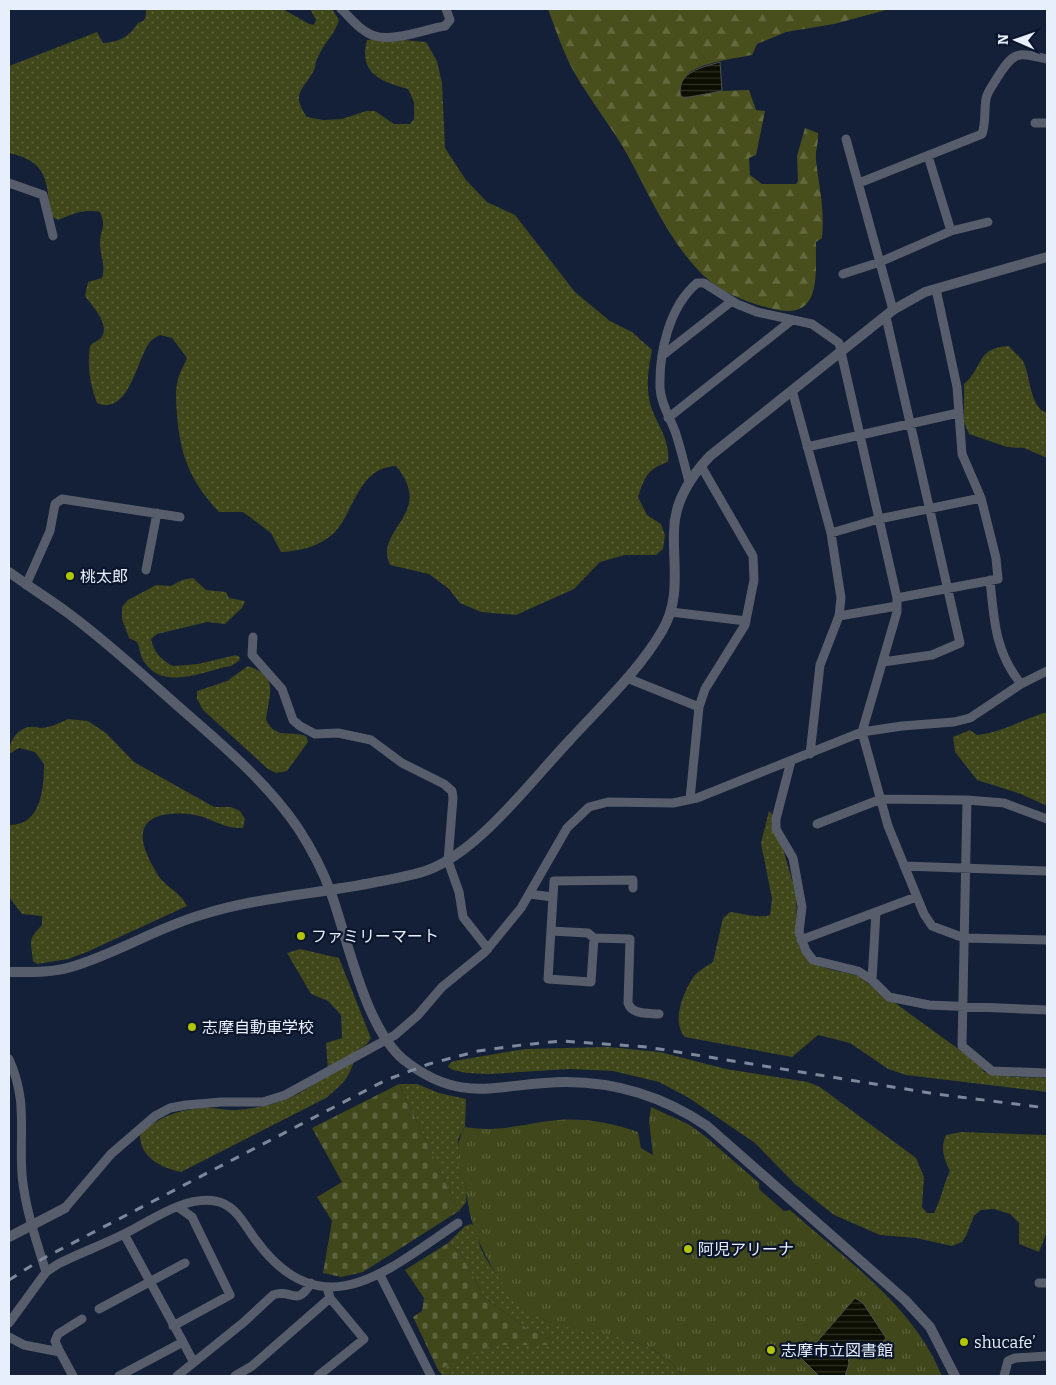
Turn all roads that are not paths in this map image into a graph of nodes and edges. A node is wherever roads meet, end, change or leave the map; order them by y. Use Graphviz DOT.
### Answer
graph roads {
  1 [pos="341,9"];
  2 [pos="446,9"];
  3 [pos="1047,59"];
  4 [pos="1035,123"];
  5 [pos="1047,123"];
  6 [pos="846,139"];
  7 [pos="928,156"];
  8 [pos="9,183"];
  9 [pos="859,183"];
  10 [pos="988,222"];
  11 [pos="951,231"];
  12 [pos="53,236"];
  13 [pos="1047,257"];
  14 [pos="880,262"];
  15 [pos="843,274"];
  16 [pos="936,289"];
  17 [pos="732,301"];
  18 [pos="890,313"];
  19 [pos="792,320"];
  20 [pos="842,351"];
  21 [pos="664,354"];
  22 [pos="792,390"];
  23 [pos="958,413"];
  24 [pos="668,418"];
  25 [pos="912,422"];
  26 [pos="861,434"];
  27 [pos="807,447"];
  28 [pos="701,466"];
  29 [pos="689,482"];
  30 [pos="981,498"];
  31 [pos="931,509"];
  32 [pos="157,513"];
  33 [pos="180,517"];
  34 [pos="880,519"];
  35 [pos="831,533"];
  36 [pos="146,570"];
  37 [pos="9,572"];
  38 [pos="990,580"];
  39 [pos="26,585"];
  40 [pos="949,588"];
  41 [pos="897,602"];
  42 [pos="671,612"];
  43 [pos="839,616"];
  44 [pos="746,621"];
  45 [pos="253,637"];
  46 [pos="882,662"];
  47 [pos="1047,671"];
  48 [pos="627,678"];
  49 [pos="1021,684"];
  50 [pos="699,708"];
  51 [pos="862,732"];
  52 [pos="810,754"];
  53 [pos="792,761"];
  54 [pos="690,799"];
  55 [pos="881,799"];
  56 [pos="967,800"];
  57 [pos="1047,818"];
  58 [pos="817,824"];
  59 [pos="448,861"];
  60 [pos="904,866"];
  61 [pos="965,867"];
  62 [pos="1047,871"];
  63 [pos="634,888"];
  64 [pos="330,891"];
  65 [pos="529,894"];
  66 [pos="553,897"];
  67 [pos="916,897"];
  68 [pos="876,912"];
  69 [pos="551,931"];
  70 [pos="594,938"];
  71 [pos="964,938"];
  72 [pos="801,940"];
  73 [pos="1047,940"];
  74 [pos="488,949"];
  75 [pos="9,972"];
  76 [pos="872,980"];
  77 [pos="963,1007"];
  78 [pos="1047,1010"];
  79 [pos="659,1014"];
  80 [pos="9,1058"];
  81 [pos="1047,1073"];
  82 [pos="64,1208"];
  83 [pos="178,1208"];
  84 [pos="458,1223"];
  85 [pos="32,1225"];
  86 [pos="124,1234"];
  87 [pos="9,1237"];
  88 [pos="184,1263"];
  89 [pos="46,1272"];
  90 [pos="380,1275"];
  91 [pos="148,1281"];
  92 [pos="311,1283"];
  93 [pos="327,1287"];
  94 [pos="330,1298"];
  95 [pos="98,1309"];
  96 [pos="82,1319"];
  97 [pos="9,1323"];
  98 [pos="174,1326"];
  99 [pos="9,1337"];
  100 [pos="183,1342"];
  101 [pos="60,1352"];
  102 [pos="1047,1356"];
  103 [pos="193,1361"];
  104 [pos="73,1376"];
  105 [pos="119,1376"];
  106 [pos="177,1376"];
  107 [pos="235,1376"];
  108 [pos="318,1376"];
  109 [pos="431,1376"];
  110 [pos="955,1376"];
  111 [pos="1004,1376"];
  1 -- 2 [label="street"];
  3 -- 7 [label="street"];
  4 -- 5 [label="street"];
  6 -- 9 [label="street"];
  7 -- 9 [label="street"];
  7 -- 11 [label="street"];
  8 -- 12 [label="street"];
  9 -- 14 [label="street"];
  10 -- 11 [label="street"];
  11 -- 14 [label="street"];
  13 -- 16 [label="street"];
  14 -- 15 [label="street"];
  14 -- 18 [label="street"];
  16 -- 18 [label="street"];
  16 -- 23 [label="street"];
  17 -- 19 [label="street"];
  17 -- 21 [label="street"];
  17 -- 21 [label="street"];
  18 -- 20 [label="street"];
  18 -- 25 [label="street"];
  19 -- 20 [label="street"];
  19 -- 24 [label="street"];
  20 -- 22 [label="street"];
  20 -- 26 [label="street"];
  21 -- 24 [label="street"];
  22 -- 27 [label="street"];
  22 -- 28 [label="street"];
  23 -- 25 [label="street"];
  23 -- 30 [label="street"];
  24 -- 29 [label="street"];
  25 -- 26 [label="street"];
  25 -- 31 [label="street"];
  26 -- 27 [label="street"];
  26 -- 34 [label="street"];
  27 -- 35 [label="street"];
  28 -- 29 [label="street"];
  28 -- 44 [label="street"];
  29 -- 42 [label="street"];
  30 -- 31 [label="street"];
  30 -- 38 [label="street"];
  31 -- 34 [label="street"];
  31 -- 40 [label="street"];
  32 -- 33 [label="street"];
  32 -- 36 [label="street"];
  32 -- 39 [label="street"];
  34 -- 35 [label="street"];
  34 -- 41 [label="street"];
  35 -- 43 [label="street"];
  37 -- 39 [label="street"];
  38 -- 40 [label="street"];
  38 -- 49 [label="street"];
  39 -- 64 [label="street"];
  40 -- 41 [label="street"];
  40 -- 46 [label="street"];
  41 -- 43 [label="street"];
  41 -- 46 [label="street"];
  42 -- 44 [label="street"];
  42 -- 48 [label="street"];
  43 -- 52 [label="street"];
  44 -- 50 [label="street"];
  45 -- 59 [label="street"];
  46 -- 51 [label="street"];
  47 -- 49 [label="street"];
  48 -- 50 [label="street"];
  48 -- 59 [label="street"];
  49 -- 51 [label="street"];
  50 -- 54 [label="street"];
  51 -- 52 [label="street"];
  51 -- 55 [label="street"];
  52 -- 53 [label="street"];
  53 -- 54 [label="street"];
  53 -- 72 [label="street"];
  54 -- 65 [label="street"];
  55 -- 56 [label="street"];
  55 -- 58 [label="street"];
  55 -- 60 [label="street"];
  56 -- 57 [label="street"];
  56 -- 61 [label="street"];
  59 -- 64 [label="street"];
  59 -- 74 [label="street"];
  60 -- 61 [label="street"];
  60 -- 67 [label="street"];
  61 -- 62 [label="street"];
  61 -- 71 [label="street"];
  63 -- 66 [label="street"];
  64 -- 75 [label="street"];
  64 -- 110 [label="street"];
  65 -- 66 [label="street"];
  65 -- 74 [label="street"];
  66 -- 69 [label="street"];
  67 -- 68 [label="street"];
  67 -- 71 [label="street"];
  68 -- 72 [label="street"];
  68 -- 76 [label="street"];
  69 -- 70 [label="street"];
  69 -- 70 [label="street"];
  70 -- 79 [label="street"];
  71 -- 73 [label="street"];
  71 -- 77 [label="street"];
  72 -- 76 [label="street"];
  74 -- 82 [label="street"];
  76 -- 77 [label="street"];
  77 -- 78 [label="street"];
  77 -- 81 [label="street"];
  80 -- 85 [label="street"];
  82 -- 85 [label="street"];
  83 -- 86 [label="street"];
  83 -- 92 [label="street"];
  83 -- 98 [label="street"];
  84 -- 90 [label="street"];
  85 -- 87 [label="street"];
  85 -- 89 [label="street"];
  86 -- 89 [label="street"];
  86 -- 91 [label="street"];
  88 -- 91 [label="street"];
  89 -- 97 [label="street"];
  90 -- 93 [label="street"];
  90 -- 109 [label="street"];
  91 -- 95 [label="street"];
  91 -- 98 [label="street"];
  92 -- 93 [label="street"];
  92 -- 103 [label="street"];
  93 -- 94 [label="street"];
  94 -- 107 [label="street"];
  94 -- 108 [label="street"];
  96 -- 101 [label="street"];
  98 -- 100 [label="street"];
  99 -- 101 [label="street"];
  100 -- 103 [label="street"];
  100 -- 105 [label="street"];
  101 -- 104 [label="street"];
  102 -- 111 [label="street"];
  103 -- 106 [label="street"];
}
